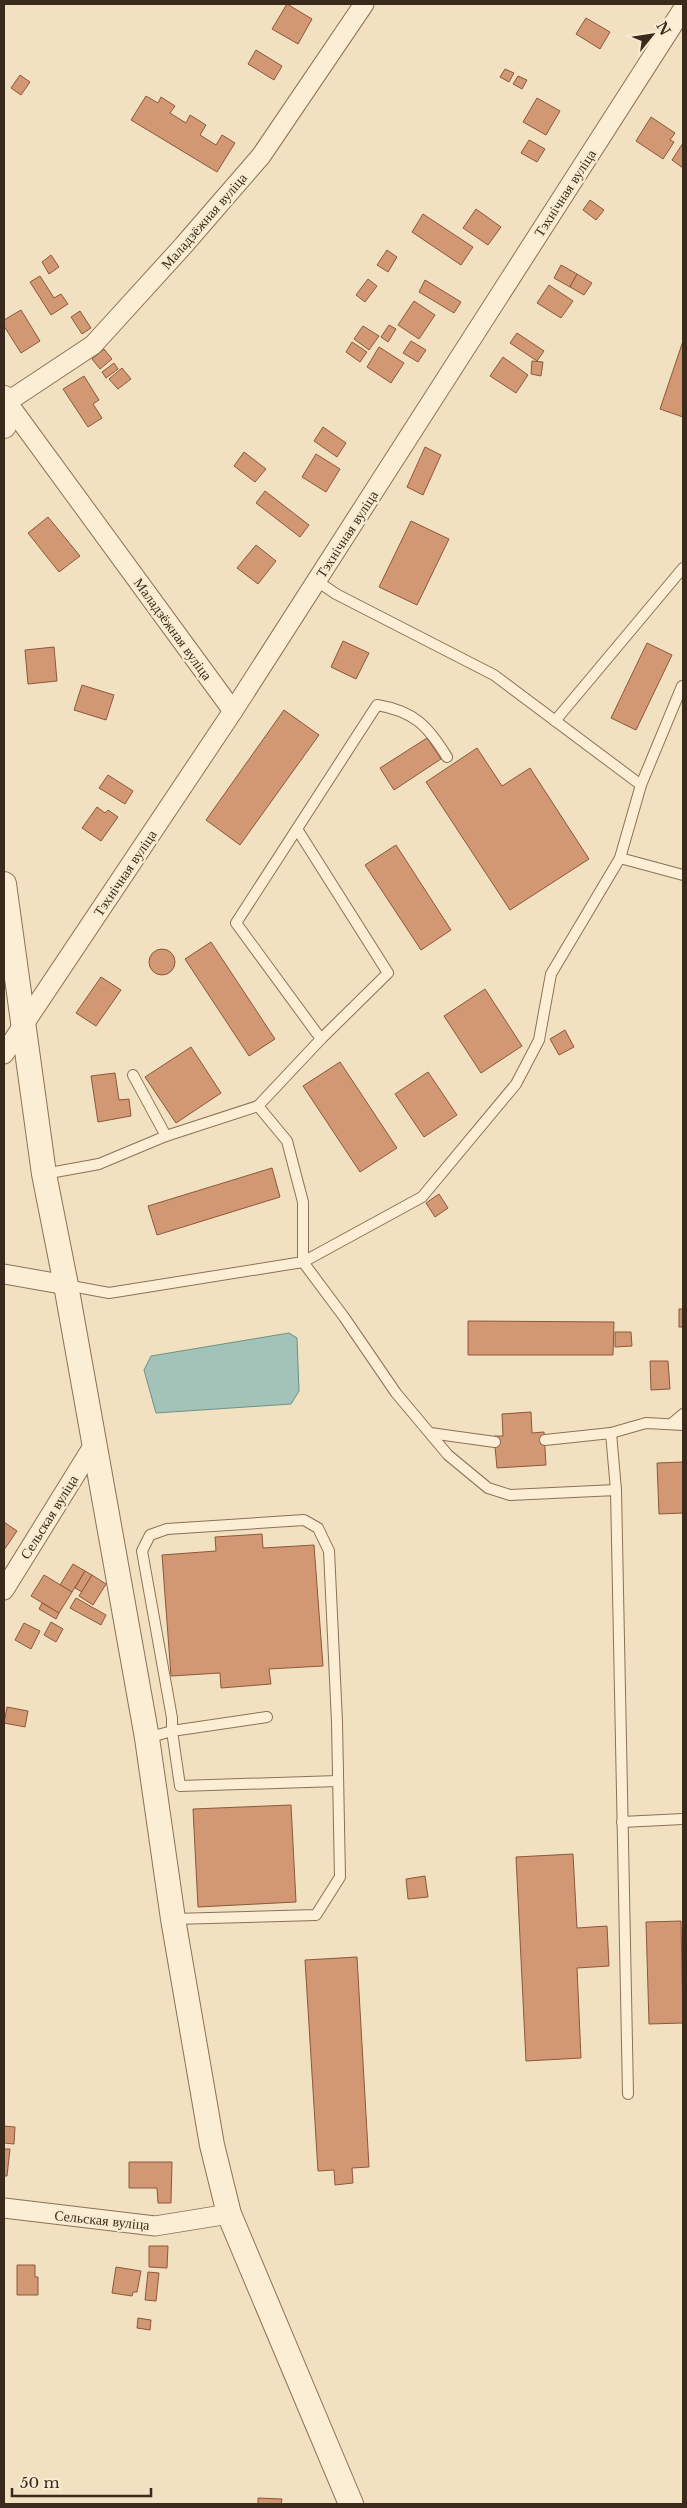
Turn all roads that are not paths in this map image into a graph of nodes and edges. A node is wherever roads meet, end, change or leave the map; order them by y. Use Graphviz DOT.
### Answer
graph roads {
  1 [pos="364,4"];
  2 [pos="683,9"];
  3 [pos="5,400"];
  4 [pos="4,426"];
  5 [pos="683,568"];
  6 [pos="317,581"];
  7 [pos="682,686"];
  8 [pos="233,711"];
  9 [pos="555,721"];
  10 [pos="447,757"];
  11 [pos="641,785"];
  12 [pos="297,829"];
  13 [pos="620,858"];
  14 [pos="683,875"];
  15 [pos="4,884"];
  16 [pos="9,946"];
  17 [pos="23,1026"];
  18 [pos="321,1038"];
  19 [pos="4,1054"];
  20 [pos="133,1075"];
  21 [pos="258,1106"];
  22 [pos="166,1136"];
  23 [pos="44,1174"];
  24 [pos="303,1262"];
  25 [pos="4,1274"];
  26 [pos="66,1286"];
  27 [pos="683,1414"];
  28 [pos="671,1424"];
  29 [pos="683,1425"];
  30 [pos="430,1433"];
  31 [pos="611,1433"];
  32 [pos="545,1440"];
  33 [pos="495,1442"];
  34 [pos="95,1443"];
  35 [pos="616,1490"];
  36 [pos="4,1590"];
  37 [pos="267,1716"];
  38 [pos="172,1731"];
  39 [pos="147,1738"];
  40 [pos="338,1781"];
  41 [pos="683,1818"];
  42 [pos="622,1822"];
  43 [pos="173,1919"];
  44 [pos="628,2094"];
  45 [pos="4,2208"];
  46 [pos="229,2214"];
  47 [pos="351,2504"];
  1 -- 3 [label="street, Маладзёжная вуліца"];
  2 -- 6 [label="street, Тэхнічная вуліца"];
  3 -- 4 [label="street"];
  3 -- 8 [label="street, Маладзёжная вуліца"];
  5 -- 9 [label="lane"];
  6 -- 8 [label="street, Тэхнічная вуліца"];
  6 -- 9 [label="lane"];
  7 -- 11 [label="lane"];
  8 -- 17 [label="street, Тэхнічная вуліца"];
  9 -- 11 [label="lane"];
  10 -- 12 [label="lane"];
  11 -- 13 [label="lane"];
  12 -- 18 [label="lane"];
  12 -- 18 [label="lane"];
  13 -- 14 [label="lane"];
  13 -- 24 [label="lane"];
  15 -- 16 [label="street"];
  16 -- 17 [label="street"];
  17 -- 19 [label="street, Тэхнічная вуліца"];
  17 -- 23 [label="street"];
  18 -- 21 [label="lane"];
  20 -- 22 [label="lane"];
  21 -- 22 [label="lane"];
  21 -- 24 [label="lane"];
  22 -- 23 [label="lane"];
  23 -- 26 [label="street"];
  24 -- 26 [label="lane"];
  24 -- 30 [label="lane"];
  25 -- 26 [label="street"];
  26 -- 34 [label="street"];
  27 -- 28 [label="lane"];
  28 -- 29 [label="lane"];
  28 -- 31 [label="lane"];
  30 -- 33 [label="lane"];
  30 -- 35 [label="lane"];
  31 -- 32 [label="lane"];
  31 -- 35 [label="lane"];
  34 -- 36 [label="street, Сельская вуліца"];
  34 -- 39 [label="street"];
  35 -- 42 [label="lane"];
  37 -- 38 [label="lane"];
  38 -- 39 [label="lane"];
  38 -- 40 [label="lane"];
  38 -- 40 [label="lane"];
  39 -- 43 [label="street"];
  40 -- 43 [label="lane"];
  41 -- 42 [label="lane"];
  42 -- 44 [label="lane"];
  43 -- 46 [label="street"];
  45 -- 46 [label="street, Сельская вуліца"];
  46 -- 47 [label="street"];
}
